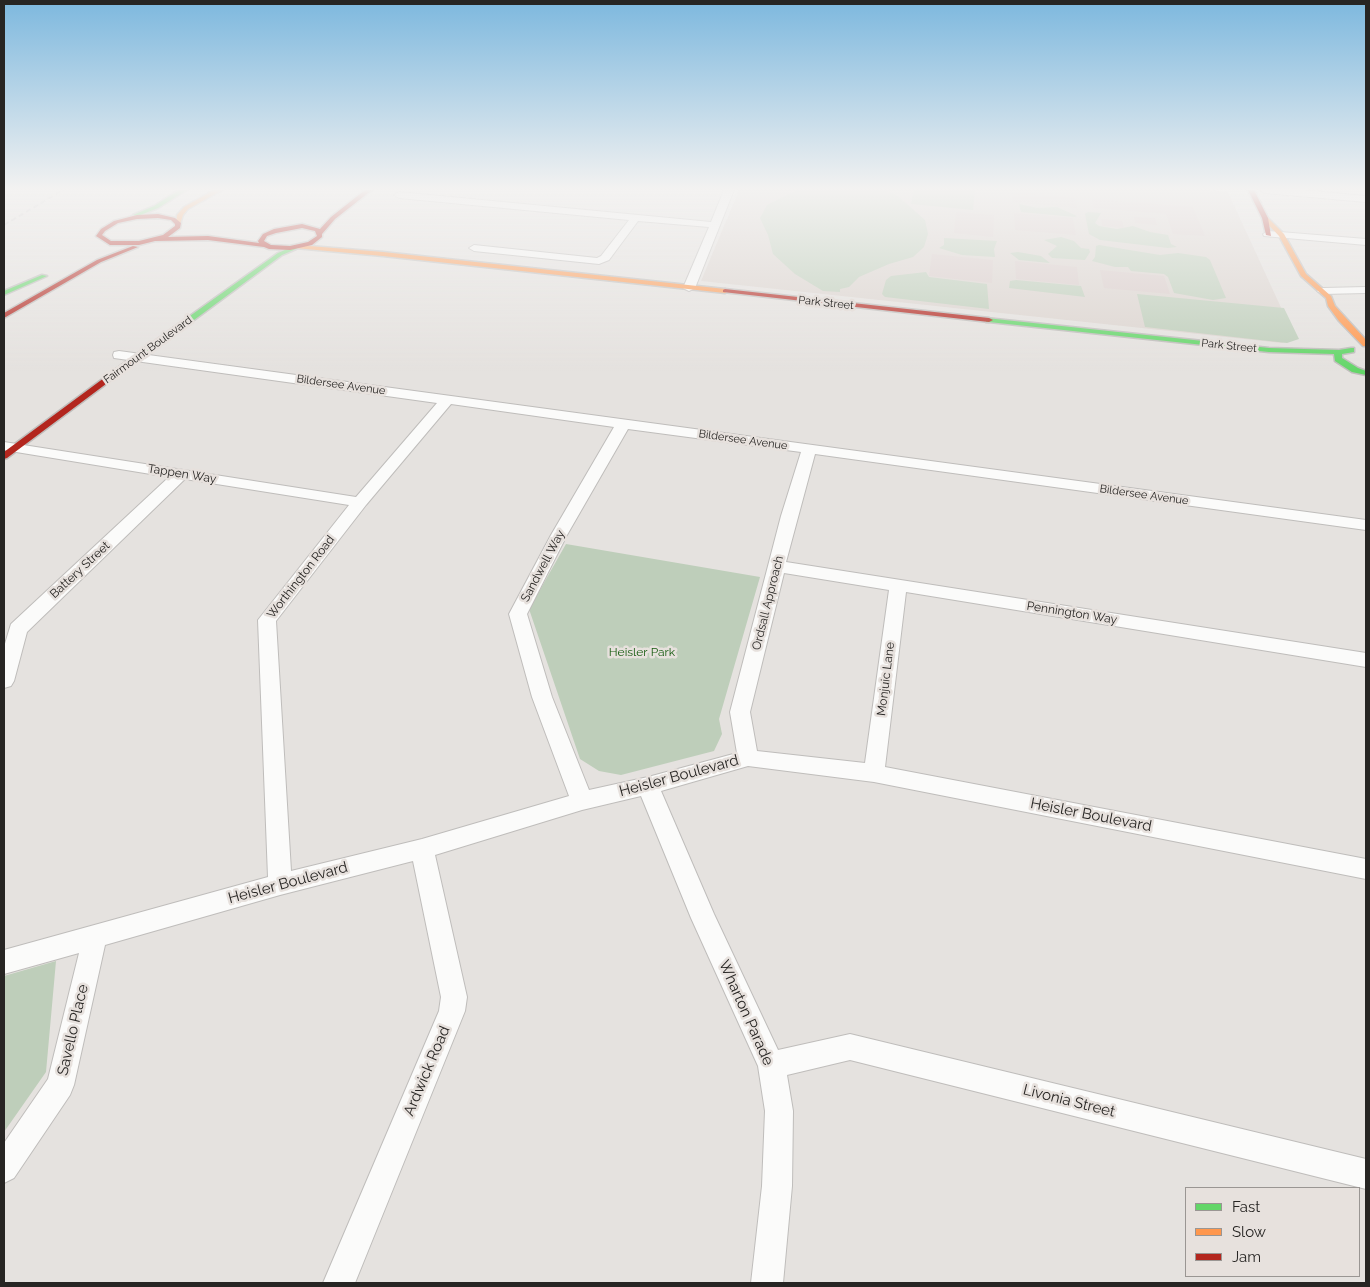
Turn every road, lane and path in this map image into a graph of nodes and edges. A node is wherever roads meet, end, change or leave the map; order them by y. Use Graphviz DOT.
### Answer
graph roads {
  1 [pos="91,250"];
  2 [pos="128,250"];
  3 [pos="263,250"];
  4 [pos="291,250"];
  5 [pos="326,250"];
  6 [pos="360,250"];
  7 [pos="495,250"];
  8 [pos="611,250"];
  9 [pos="705,250"];
  10 [pos="1290,250"];
  11 [pos="383,254"];
  12 [pos="1288,274"];
  13 [pos="231,275"];
  14 [pos="689,288"];
  15 [pos="1366,290"];
  16 [pos="1323,291"];
  17 [pos="4,293"];
  18 [pos="1332,306"];
  19 [pos="4,316"];
  20 [pos="1342,319"];
  21 [pos="1366,344"];
  22 [pos="1342,348"];
  23 [pos="136,351"];
  24 [pos="1366,351"];
  25 [pos="115,358"];
  26 [pos="1361,372"];
  27 [pos="1366,380"];
  28 [pos="447,400"];
  29 [pos="623,424"];
  30 [pos="809,449"];
  31 [pos="8,450"];
  32 [pos="181,474"];
  33 [pos="360,502"];
  34 [pos="1366,525"];
  35 [pos="777,566"];
  36 [pos="898,586"];
  37 [pos="1366,660"];
  38 [pos="4,680"];
  39 [pos="748,758"];
  40 [pos="874,773"];
  41 [pos="648,786"];
  42 [pos="582,801"];
  43 [pos="422,849"];
  44 [pos="1366,869"];
  45 [pos="280,884"];
  46 [pos="95,936"];
  47 [pos="4,962"];
  48 [pos="771,1065"];
  49 [pos="4,1168"];
  50 [pos="1366,1174"];
  51 [pos="339,1283"];
  52 [pos="767,1283"];
  1 -- 17 [label="main road"];
  2 -- 19 [label="main road"];
  3 -- 13 [label="main road"];
  4 -- 23 [label="main road, Fairmount Boulevard"];
  5 -- 11 [label="main road, Park Street"];
  6 -- 11 [label="main road, Park Street"];
  7 -- 8 [label="street"];
  9 -- 14 [label="street"];
  10 -- 16 [label="main road"];
  11 -- 14 [label="main road, Park Street"];
  12 -- 18 [label="main road"];
  14 -- 22 [label="main road, Park Street"];
  15 -- 16 [label="street"];
  16 -- 18 [label="main road"];
  18 -- 20 [label="main road"];
  20 -- 21 [label="main road"];
  20 -- 22 [label="main road"];
  22 -- 24 [label="main road, Park Street"];
  22 -- 26 [label="main road"];
  23 -- 25 [label="street, Bildersee Avenue"];
  23 -- 28 [label="street, Bildersee Avenue"];
  23 -- 31 [label="main road, Fairmount Boulevard"];
  26 -- 27 [label="main road"];
  28 -- 29 [label="street, Bildersee Avenue"];
  28 -- 33 [label="street, Worthington Road"];
  29 -- 30 [label="street, Bildersee Avenue"];
  29 -- 42 [label="street, Sandwell Way"];
  30 -- 34 [label="street, Bildersee Avenue"];
  30 -- 35 [label="street, Ordsall Approach"];
  31 -- 32 [label="street, Tappen Way"];
  32 -- 33 [label="street, Tappen Way"];
  32 -- 38 [label="street, Battery Street"];
  33 -- 45 [label="street, Worthington Road"];
  35 -- 36 [label="street, Pennington Way"];
  35 -- 39 [label="street, Ordsall Approach"];
  36 -- 37 [label="street, Pennington Way"];
  36 -- 40 [label="street, Monjuic Lane"];
  39 -- 40 [label="street, Heisler Boulevard"];
  39 -- 41 [label="street, Heisler Boulevard"];
  40 -- 44 [label="street, Heisler Boulevard"];
  41 -- 42 [label="street, Heisler Boulevard"];
  41 -- 48 [label="street, Wharton Parade"];
  42 -- 43 [label="street, Heisler Boulevard"];
  43 -- 45 [label="street, Heisler Boulevard"];
  43 -- 51 [label="street, Ardwick Road"];
  45 -- 46 [label="street, Heisler Boulevard"];
  46 -- 47 [label="street, Heisler Boulevard"];
  46 -- 49 [label="street, Savello Place"];
  48 -- 50 [label="street, Livonia Street"];
  48 -- 52 [label="street, Wharton Parade"];
}
